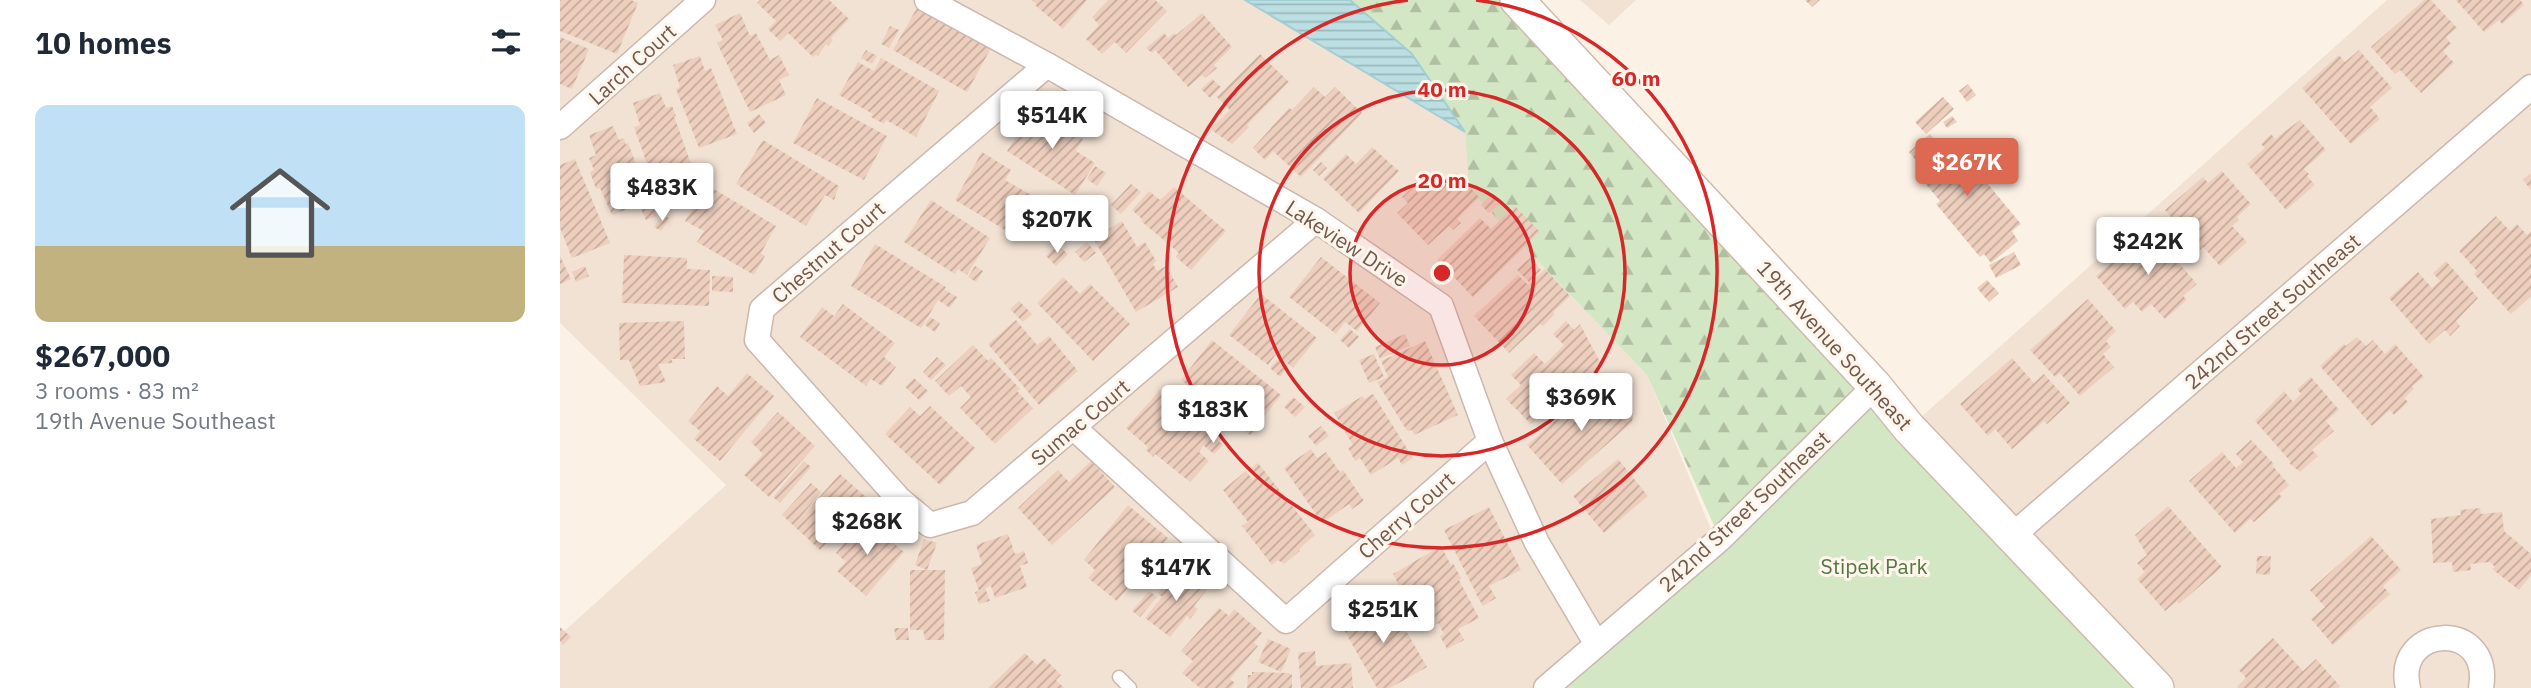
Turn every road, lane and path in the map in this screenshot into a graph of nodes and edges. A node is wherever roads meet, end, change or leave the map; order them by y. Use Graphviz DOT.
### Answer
graph roads {
  1 [pos="703,0"];
  2 [pos="927,0"];
  3 [pos="1517,0"];
  4 [pos="1046,65"];
  5 [pos="2531,87"];
  6 [pos="560,127"];
  7 [pos="1316,220"];
  8 [pos="1875,386"];
  9 [pos="1074,428"];
  10 [pos="1490,441"];
  11 [pos="930,525"];
  12 [pos="2013,535"];
  13 [pos="1596,643"];
  14 [pos="1119,677"];
  15 [pos="1130,688"];
  16 [pos="1546,688"];
  17 [pos="2157,688"];
  18 [pos="2408,688"];
  19 [pos="2481,688"];
  1 -- 6 [label="street, Larch Court"];
  2 -- 4 [label="street, Lakeview Drive"];
  3 -- 8 [label="street, 19th Avenue Southeast"];
  4 -- 7 [label="street, Lakeview Drive"];
  4 -- 11 [label="street, Chestnut Court"];
  5 -- 12 [label="street, 242nd Street Southeast"];
  7 -- 9 [label="street, Sumac Court"];
  7 -- 10 [label="street, Lakeview Drive"];
  8 -- 12 [label="street, 19th Avenue Southeast"];
  8 -- 13 [label="street, 242nd Street Southeast"];
  9 -- 10 [label="street, Cherry Court"];
  9 -- 11 [label="street, Sumac Court"];
  10 -- 13 [label="street, Lakeview Drive"];
  12 -- 17 [label="street, 19th Avenue Southeast"];
  13 -- 16 [label="street, 242nd Street Southeast"];
  14 -- 15 [label="lane"];
  18 -- 19 [label="street"];
}
